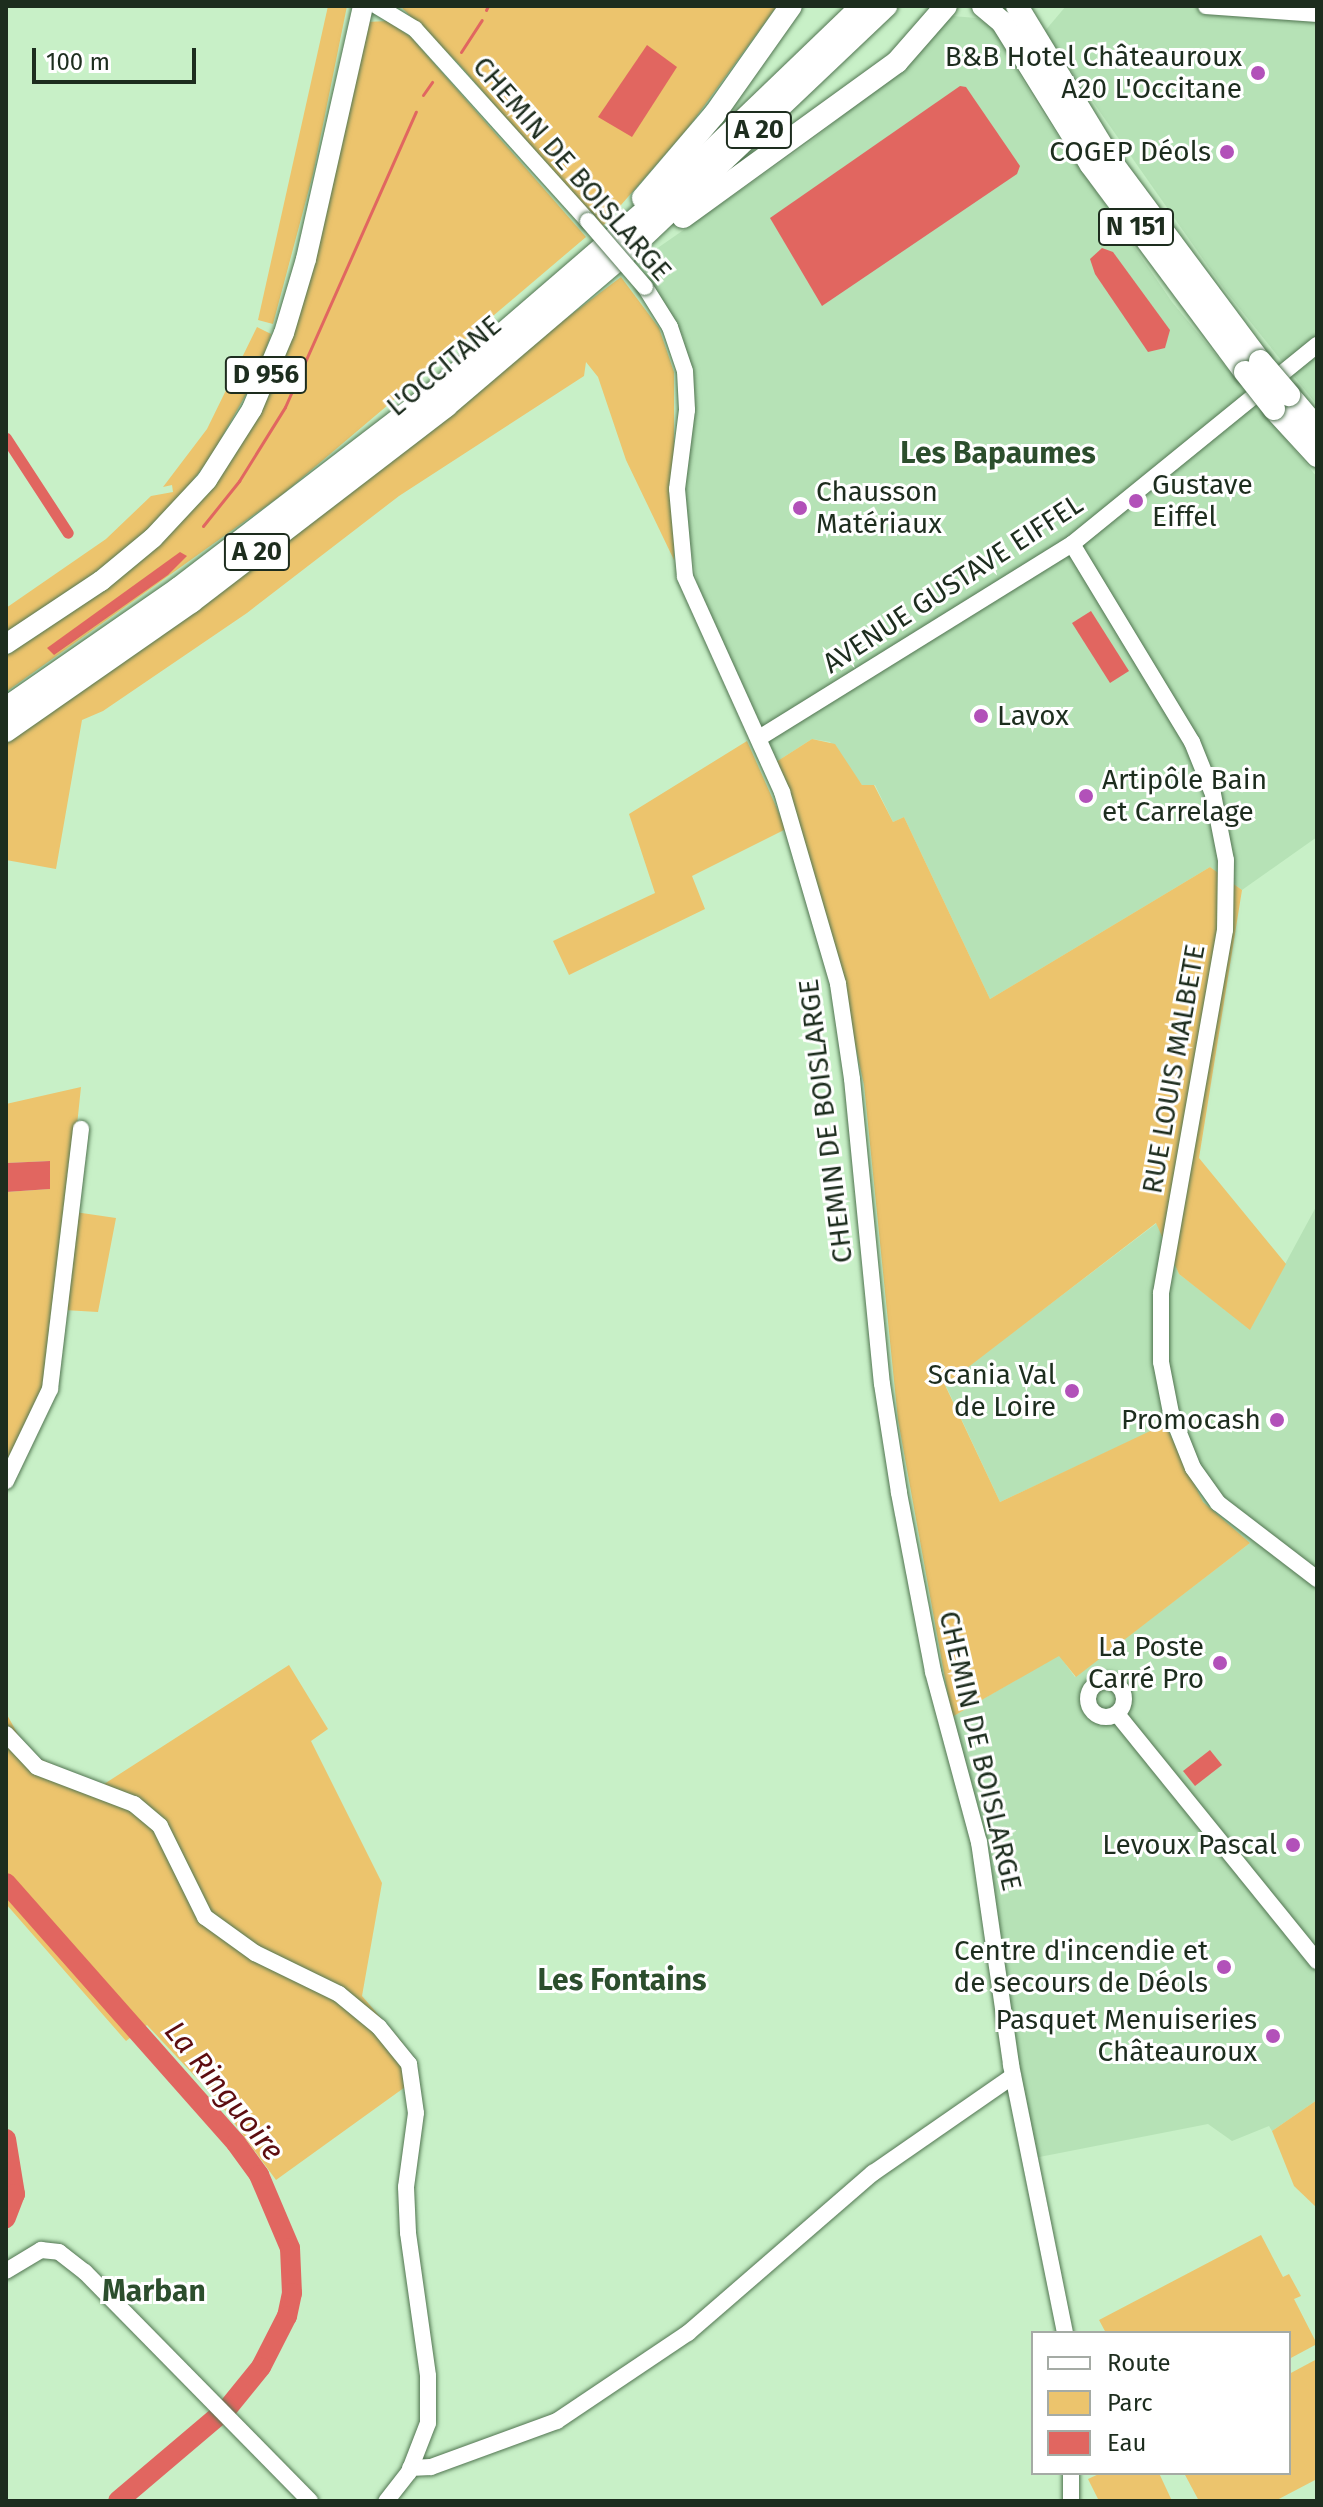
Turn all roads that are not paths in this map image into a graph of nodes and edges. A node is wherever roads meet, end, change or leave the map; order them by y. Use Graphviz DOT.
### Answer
graph roads {
  1 [pos="363,6"];
  2 [pos="377,6"];
  3 [pos="791,6"];
  4 [pos="862,6"];
  5 [pos="886,6"];
  6 [pos="946,6"];
  7 [pos="983,6"];
  8 [pos="1017,6"];
  9 [pos="1206,6"];
  10 [pos="1317,14"];
  11 [pos="628,251"];
  12 [pos="581,268"];
  13 [pos="1317,345"];
  14 [pos="1253,367"];
  15 [pos="1282,402"];
  16 [pos="1317,428"];
  17 [pos="1317,456"];
  18 [pos="1072,544"];
  19 [pos="6,644"];
  20 [pos="6,708"];
  21 [pos="6,731"];
  22 [pos="759,738"];
  23 [pos="81,1129"];
  24 [pos="6,1481"];
  25 [pos="1317,1579"];
  26 [pos="1117,1714"];
  27 [pos="6,1734"];
  28 [pos="1317,1961"];
  29 [pos="1013,2076"];
  30 [pos="6,2271"];
  31 [pos="1065,2331"];
  32 [pos="410,2468"];
  33 [pos="1071,2475"];
  34 [pos="310,2501"];
  35 [pos="386,2501"];
  36 [pos="1071,2501"];
  1 -- 19 [label="main road, D 956"];
  2 -- 22 [label="street, CHEMIN DE BOISLARGE, bridge"];
  3 -- 12 [label="highway"];
  4 -- 12 [label="highway, L'OCCITANE / A 20"];
  5 -- 11 [label="highway, L'OCCITANE / A 20"];
  6 -- 11 [label="highway"];
  7 -- 14 [label="highway, N 151"];
  8 -- 14 [label="highway, N 151"];
  9 -- 10 [label="street"];
  11 -- 21 [label="highway, L'OCCITANE / A 20"];
  12 -- 20 [label="highway, L'OCCITANE / A 20"];
  13 -- 18 [label="street, AVENUE GUSTAVE EIFFEL"];
  14 -- 15 [label="highway, N 151, bridge"];
  15 -- 16 [label="highway, N 151"];
  15 -- 17 [label="highway, N 151"];
  18 -- 22 [label="street, AVENUE GUSTAVE EIFFEL"];
  18 -- 25 [label="street, RUE LOUIS MALBETE"];
  22 -- 29 [label="street, CHEMIN DE BOISLARGE"];
  23 -- 24 [label="street"];
  26 -- 28 [label="street"];
  27 -- 32 [label="street"];
  29 -- 31 [label="street, CHEMIN DE BOISLARGE"];
  29 -- 32 [label="street"];
  30 -- 34 [label="street"];
  32 -- 35 [label="street"];
  33 -- 36 [label="street"];
}
